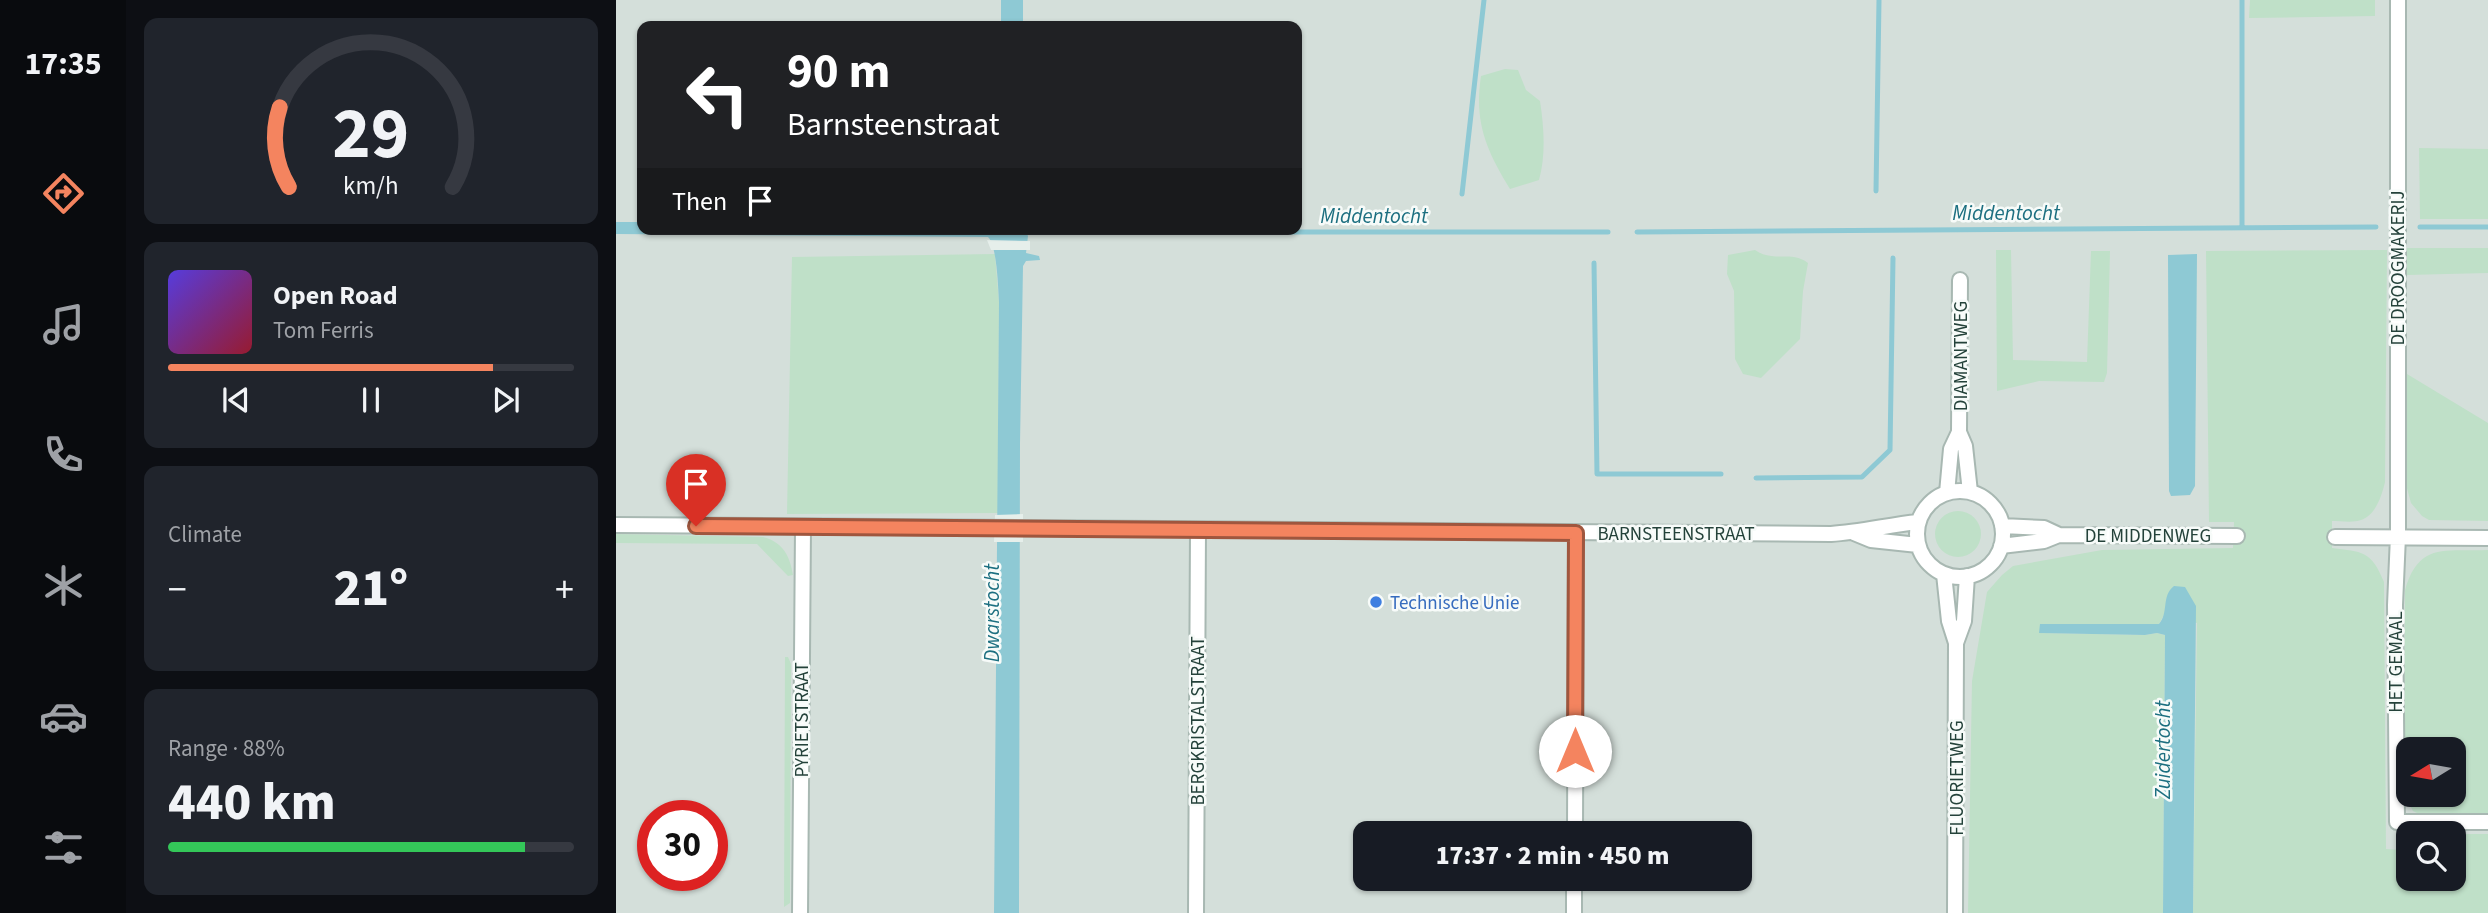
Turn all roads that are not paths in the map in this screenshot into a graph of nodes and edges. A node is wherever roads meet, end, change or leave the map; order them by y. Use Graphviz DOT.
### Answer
graph roads {
  1 [pos="2398,0"];
  2 [pos="1960,280"];
  3 [pos="1959,432"];
  4 [pos="1947,492"];
  5 [pos="1970,492"];
  6 [pos="1918,522"];
  7 [pos="616,525"];
  8 [pos="2002,526"];
  9 [pos="803,527"];
  10 [pos="1198,530"];
  11 [pos="1576,533"];
  12 [pos="1854,533"];
  13 [pos="2059,535"];
  14 [pos="2237,536"];
  15 [pos="2398,536"];
  16 [pos="2335,537"];
  17 [pos="2488,538"];
  18 [pos="1918,545"];
  19 [pos="2001,546"];
  20 [pos="1944,574"];
  21 [pos="1967,576"];
  22 [pos="1956,643"];
  23 [pos="1575,821"];
  24 [pos="2488,822"];
  25 [pos="1574,891"];
  26 [pos="800,913"];
  27 [pos="1196,913"];
  28 [pos="1574,913"];
  29 [pos="1955,913"];
  1 -- 15 [label="street, DE DROOGMAKERIJ"];
  2 -- 3 [label="street, DIAMANTWEG"];
  3 -- 4 [label="street, DIAMANTWEG"];
  3 -- 5 [label="street, DIAMANTWEG"];
  4 -- 5 [label="street"];
  4 -- 6 [label="street"];
  5 -- 8 [label="street"];
  6 -- 12 [label="street, BARNSTEENSTRAAT"];
  6 -- 18 [label="street"];
  7 -- 9 [label="street, BARNSTEENSTRAAT"];
  8 -- 13 [label="street, DE MIDDENWEG"];
  8 -- 19 [label="street"];
  9 -- 10 [label="street, BARNSTEENSTRAAT"];
  9 -- 26 [label="street, PYRIETSTRAAT"];
  10 -- 11 [label="street, BARNSTEENSTRAAT"];
  10 -- 27 [label="street, BERGKRISTALSTRAAT"];
  11 -- 12 [label="street, BARNSTEENSTRAAT"];
  11 -- 23 [label="street"];
  12 -- 18 [label="street, BARNSTEENSTRAAT"];
  13 -- 14 [label="street, DE MIDDENWEG"];
  13 -- 19 [label="street, DE MIDDENWEG"];
  15 -- 16 [label="street"];
  15 -- 17 [label="street"];
  15 -- 24 [label="street, HET GEMAAL"];
  18 -- 20 [label="street"];
  19 -- 21 [label="street"];
  20 -- 21 [label="street"];
  20 -- 22 [label="street, FLUORIETWEG"];
  21 -- 22 [label="street, FLUORIETWEG"];
  22 -- 29 [label="street, FLUORIETWEG"];
  25 -- 28 [label="street"];
}
